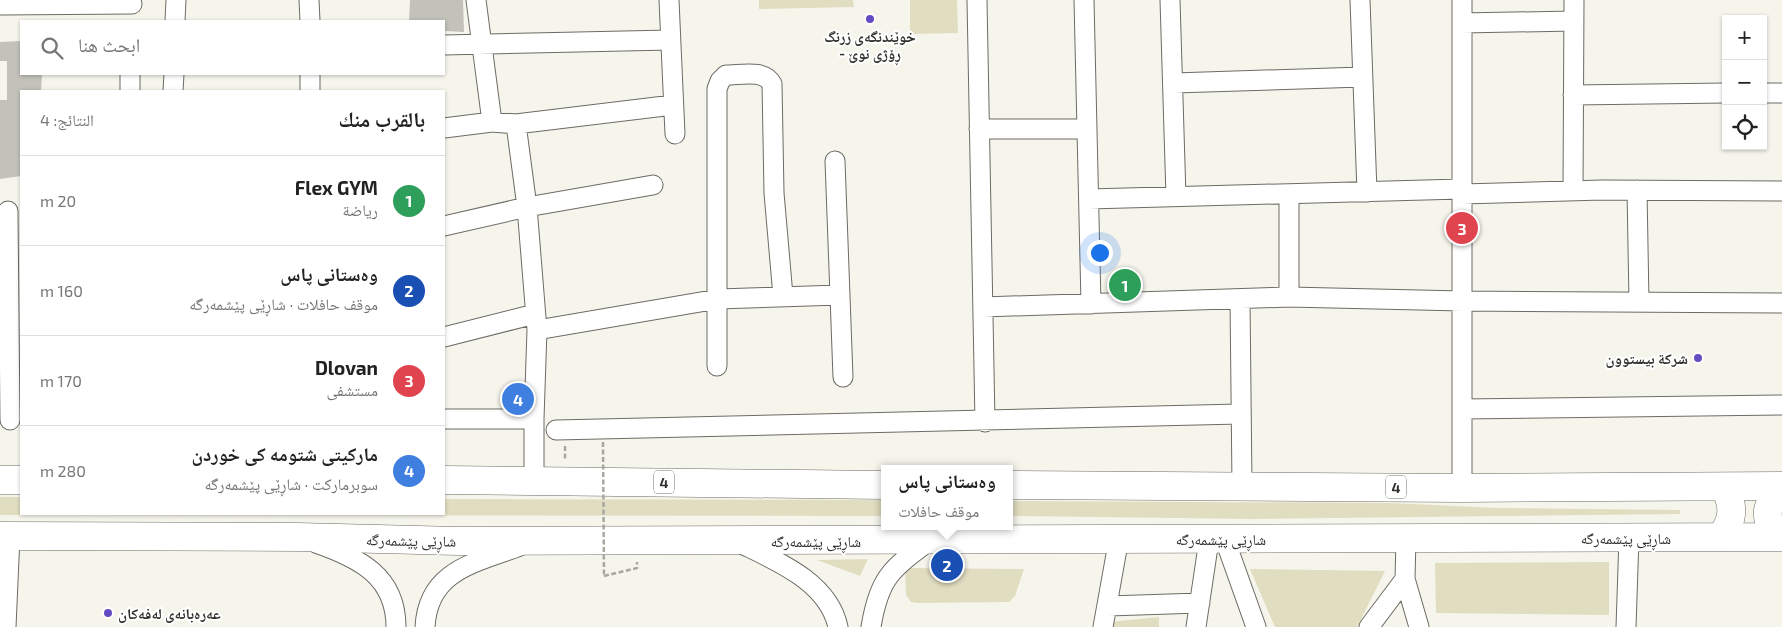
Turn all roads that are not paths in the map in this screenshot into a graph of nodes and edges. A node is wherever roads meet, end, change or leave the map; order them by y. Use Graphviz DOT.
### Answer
graph roads {
  1 [pos="176,0"];
  2 [pos="309,0"];
  3 [pos="476,0"];
  4 [pos="669,0"];
  5 [pos="977,0"];
  6 [pos="1084,0"];
  7 [pos="1170,0"];
  8 [pos="1360,0"];
  9 [pos="1462,0"];
  10 [pos="1574,0"];
  11 [pos="12,3"];
  12 [pos="132,9"];
  13 [pos="175,20"];
  14 [pos="310,20"];
  15 [pos="1574,21"];
  16 [pos="1462,24"];
  17 [pos="670,40"];
  18 [pos="482,44"];
  19 [pos="445,45"];
  20 [pos="130,75"];
  21 [pos="174,75"];
  22 [pos="310,75"];
  23 [pos="1362,77"];
  24 [pos="1174,83"];
  25 [pos="130,90"];
  26 [pos="173,90"];
  27 [pos="310,90"];
  28 [pos="1722,93"];
  29 [pos="1767,93"];
  30 [pos="1782,93"];
  31 [pos="1573,95"];
  32 [pos="673,105"];
  33 [pos="492,122"];
  34 [pos="516,124"];
  35 [pos="445,128"];
  36 [pos="979,129"];
  37 [pos="1087,129"];
  38 [pos="675,134"];
  39 [pos="835,161"];
  40 [pos="653,185"];
  41 [pos="1637,190"];
  42 [pos="1573,191"];
  43 [pos="1782,191"];
  44 [pos="1367,192"];
  45 [pos="1462,192"];
  46 [pos="1289,194"];
  47 [pos="1176,197"];
  48 [pos="1089,199"];
  49 [pos="527,207"];
  50 [pos="10,211"];
  51 [pos="445,226"];
  52 [pos="840,294"];
  53 [pos="783,296"];
  54 [pos="1289,297"];
  55 [pos="718,299"];
  56 [pos="1240,299"];
  57 [pos="1462,301"];
  58 [pos="1639,302"];
  59 [pos="1782,303"];
  60 [pos="1090,304"];
  61 [pos="983,307"];
  62 [pos="536,322"];
  63 [pos="445,337"];
  64 [pos="717,366"];
  65 [pos="843,377"];
  66 [pos="5,383"];
  67 [pos="1782,405"];
  68 [pos="1462,409"];
  69 [pos="1240,414"];
  70 [pos="445,419"];
  71 [pos="534,419"];
  72 [pos="10,420"];
  73 [pos="985,422"];
  74 [pos="556,430"];
  75 [pos="0,480"];
  76 [pos="20,480"];
  77 [pos="445,480"];
  78 [pos="534,480"];
  79 [pos="881,485"];
  80 [pos="1013,485"];
  81 [pos="1242,486"];
  82 [pos="1725,487"];
  83 [pos="1782,487"];
  84 [pos="1462,488"];
  85 [pos="5,536"];
  86 [pos="298,537"];
  87 [pos="1721,537"];
  88 [pos="1120,538"];
  89 [pos="1406,538"];
  90 [pos="1629,538"];
  91 [pos="1780,538"];
  92 [pos="735,540"];
  93 [pos="1217,540"];
  94 [pos="534,541"];
  95 [pos="929,541"];
  96 [pos="1405,579"];
  97 [pos="3,588"];
  98 [pos="1200,603"];
  99 [pos="1108,606"];
  100 [pos="6,627"];
  101 [pos="396,627"];
  102 [pos="425,627"];
  103 [pos="838,627"];
  104 [pos="871,627"];
  105 [pos="1103,627"];
  106 [pos="1196,627"];
  107 [pos="1256,627"];
  108 [pos="1369,627"];
  109 [pos="1419,627"];
  110 [pos="1626,627"];
  1 -- 13 [label="street"];
  2 -- 14 [label="street"];
  3 -- 18 [label="street"];
  4 -- 17 [label="street"];
  5 -- 36 [label="street"];
  6 -- 37 [label="street"];
  7 -- 24 [label="street"];
  8 -- 23 [label="street"];
  9 -- 16 [label="street"];
  10 -- 15 [label="street"];
  11 -- 12 [label="street"];
  15 -- 16 [label="street"];
  15 -- 31 [label="street"];
  16 -- 45 [label="street"];
  17 -- 18 [label="street"];
  17 -- 32 [label="street"];
  18 -- 19 [label="street"];
  18 -- 33 [label="street"];
  20 -- 25 [label="street"];
  21 -- 26 [label="street"];
  22 -- 27 [label="street"];
  23 -- 24 [label="street"];
  23 -- 44 [label="street"];
  24 -- 47 [label="street"];
  28 -- 31 [label="street"];
  29 -- 30 [label="street"];
  31 -- 42 [label="street"];
  32 -- 34 [label="street"];
  32 -- 38 [label="street"];
  33 -- 34 [label="street"];
  33 -- 35 [label="street"];
  34 -- 49 [label="street"];
  36 -- 37 [label="street"];
  36 -- 61 [label="street"];
  37 -- 48 [label="street"];
  39 -- 52 [label="street"];
  40 -- 49 [label="street"];
  41 -- 42 [label="street"];
  41 -- 43 [label="street"];
  41 -- 58 [label="street"];
  42 -- 45 [label="street"];
  44 -- 45 [label="street"];
  44 -- 46 [label="street"];
  45 -- 57 [label="street"];
  46 -- 47 [label="street"];
  46 -- 54 [label="street"];
  47 -- 48 [label="street"];
  48 -- 60 [label="street"];
  49 -- 51 [label="street"];
  49 -- 62 [label="street"];
  50 -- 66 [label="street"];
  52 -- 53 [label="street"];
  52 -- 65 [label="street"];
  53 -- 55 [label="street"];
  53 -- 55 [label="street"];
  54 -- 56 [label="street"];
  54 -- 57 [label="street"];
  55 -- 62 [label="street"];
  55 -- 64 [label="street"];
  56 -- 60 [label="street"];
  56 -- 69 [label="street"];
  57 -- 58 [label="street"];
  57 -- 68 [label="street"];
  58 -- 59 [label="street"];
  60 -- 61 [label="street"];
  61 -- 73 [label="street"];
  62 -- 63 [label="street"];
  62 -- 71 [label="street"];
  66 -- 72 [label="street"];
  67 -- 68 [label="street"];
  68 -- 84 [label="street"];
  69 -- 73 [label="street"];
  69 -- 81 [label="street"];
  70 -- 71 [label="street"];
  71 -- 78 [label="street"];
  73 -- 74 [label="street"];
  75 -- 76 [label="highway"];
  77 -- 78 [label="highway, 4"];
  78 -- 79 [label="highway, 4"];
  80 -- 81 [label="highway, 4"];
  81 -- 84 [label="highway, 4"];
  82 -- 83 [label="highway, 4"];
  82 -- 84 [label="highway, 4"];
  82 -- 87 [label="highway"];
  83 -- 91 [label="highway"];
  85 -- 86 [label="highway, شاڕێی پێشمەرگە"];
  85 -- 97 [label="street"];
  86 -- 94 [label="highway, شاڕێی پێشمەرگە"];
  86 -- 101 [label="street"];
  87 -- 90 [label="highway, شاڕێی پێشمەرگە"];
  87 -- 91 [label="highway, شاڕێی پێشمەرگە"];
  88 -- 93 [label="highway, شاڕێی پێشمەرگە"];
  88 -- 95 [label="highway, شاڕێی پێشمەرگە"];
  88 -- 99 [label="street"];
  89 -- 90 [label="highway, شاڕێی پێشمەرگە"];
  89 -- 93 [label="highway, شاڕێی پێشمەرگە"];
  89 -- 96 [label="street"];
  90 -- 110 [label="street"];
  92 -- 94 [label="highway, شاڕێی پێشمەرگە"];
  92 -- 95 [label="highway, شاڕێی پێشمەرگە"];
  92 -- 103 [label="street"];
  93 -- 98 [label="street"];
  93 -- 107 [label="street"];
  94 -- 102 [label="street"];
  95 -- 104 [label="street"];
  96 -- 108 [label="street"];
  96 -- 109 [label="street"];
  97 -- 100 [label="street"];
  98 -- 99 [label="street"];
  98 -- 106 [label="street"];
  99 -- 105 [label="street"];
}
